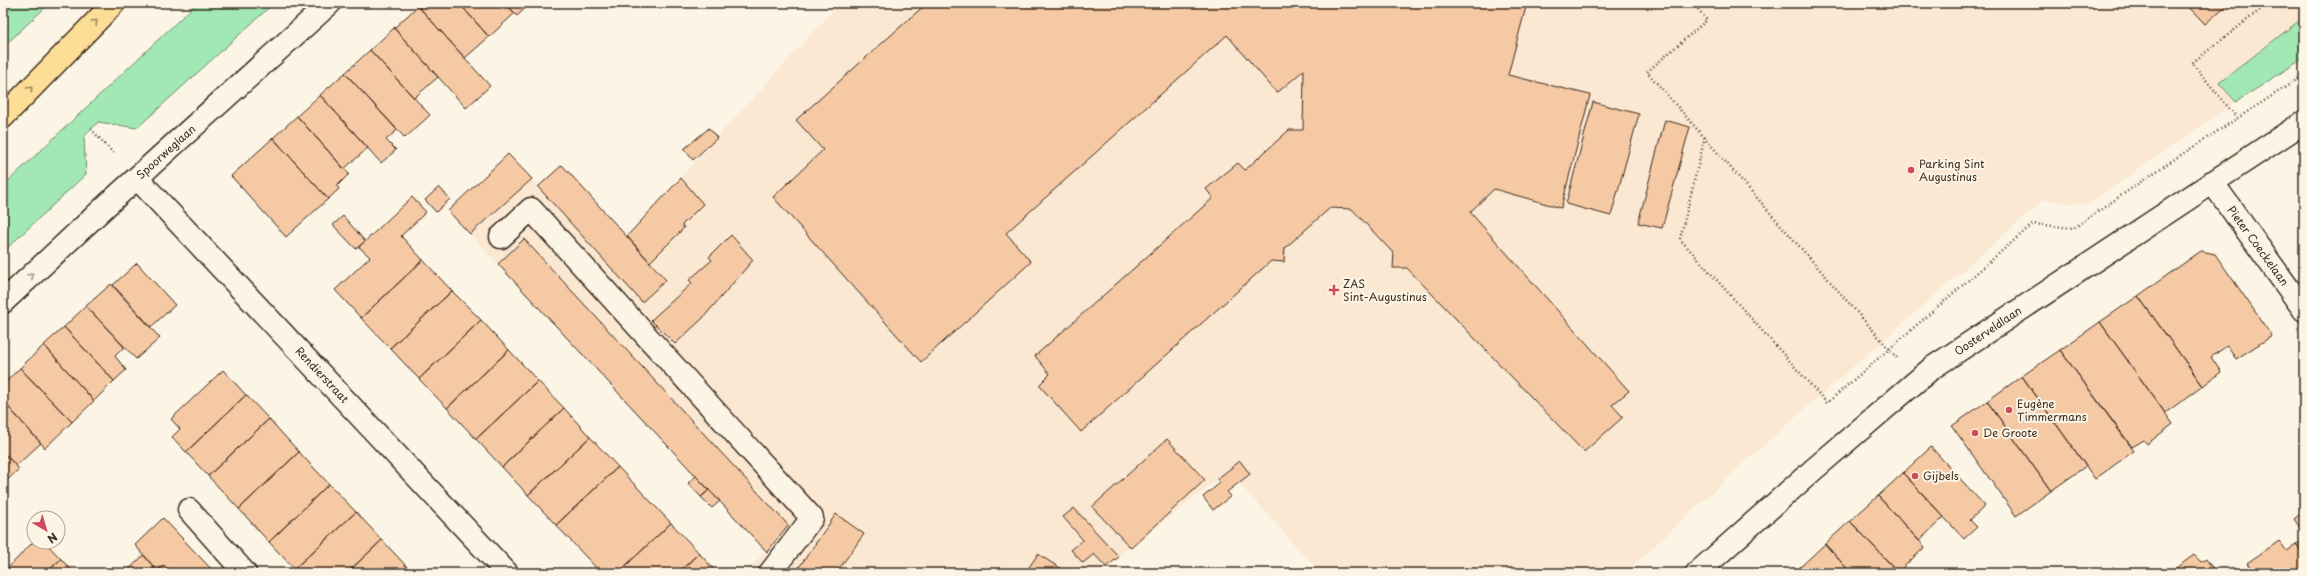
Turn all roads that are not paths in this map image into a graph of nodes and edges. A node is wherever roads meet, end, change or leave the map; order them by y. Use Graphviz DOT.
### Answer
graph roads {
  1 [pos="114,3"];
  2 [pos="330,3"];
  3 [pos="3,117"];
  4 [pos="2304,122"];
  5 [pos="137,178"];
  6 [pos="2212,182"];
  7 [pos="501,237"];
  8 [pos="3,302"];
  9 [pos="2304,310"];
  10 [pos="189,510"];
  11 [pos="245,573"];
  12 [pos="507,573"];
  13 [pos="770,573"];
  14 [pos="1697,573"];
  3 -- 1 [label="highway, one-way"];
  2 -- 5 [label="street, Spoorweglaan"];
  4 -- 6 [label="street, Oosterveldlaan"];
  8 -- 5 [label="street, Spoorweglaan, one-way"];
  5 -- 12 [label="street, Rendierstraat"];
  6 -- 9 [label="street, Pieter Coeckelaan"];
  6 -- 14 [label="street, Oosterveldlaan"];
  7 -- 13 [label="street"];
  10 -- 11 [label="street"];
}
